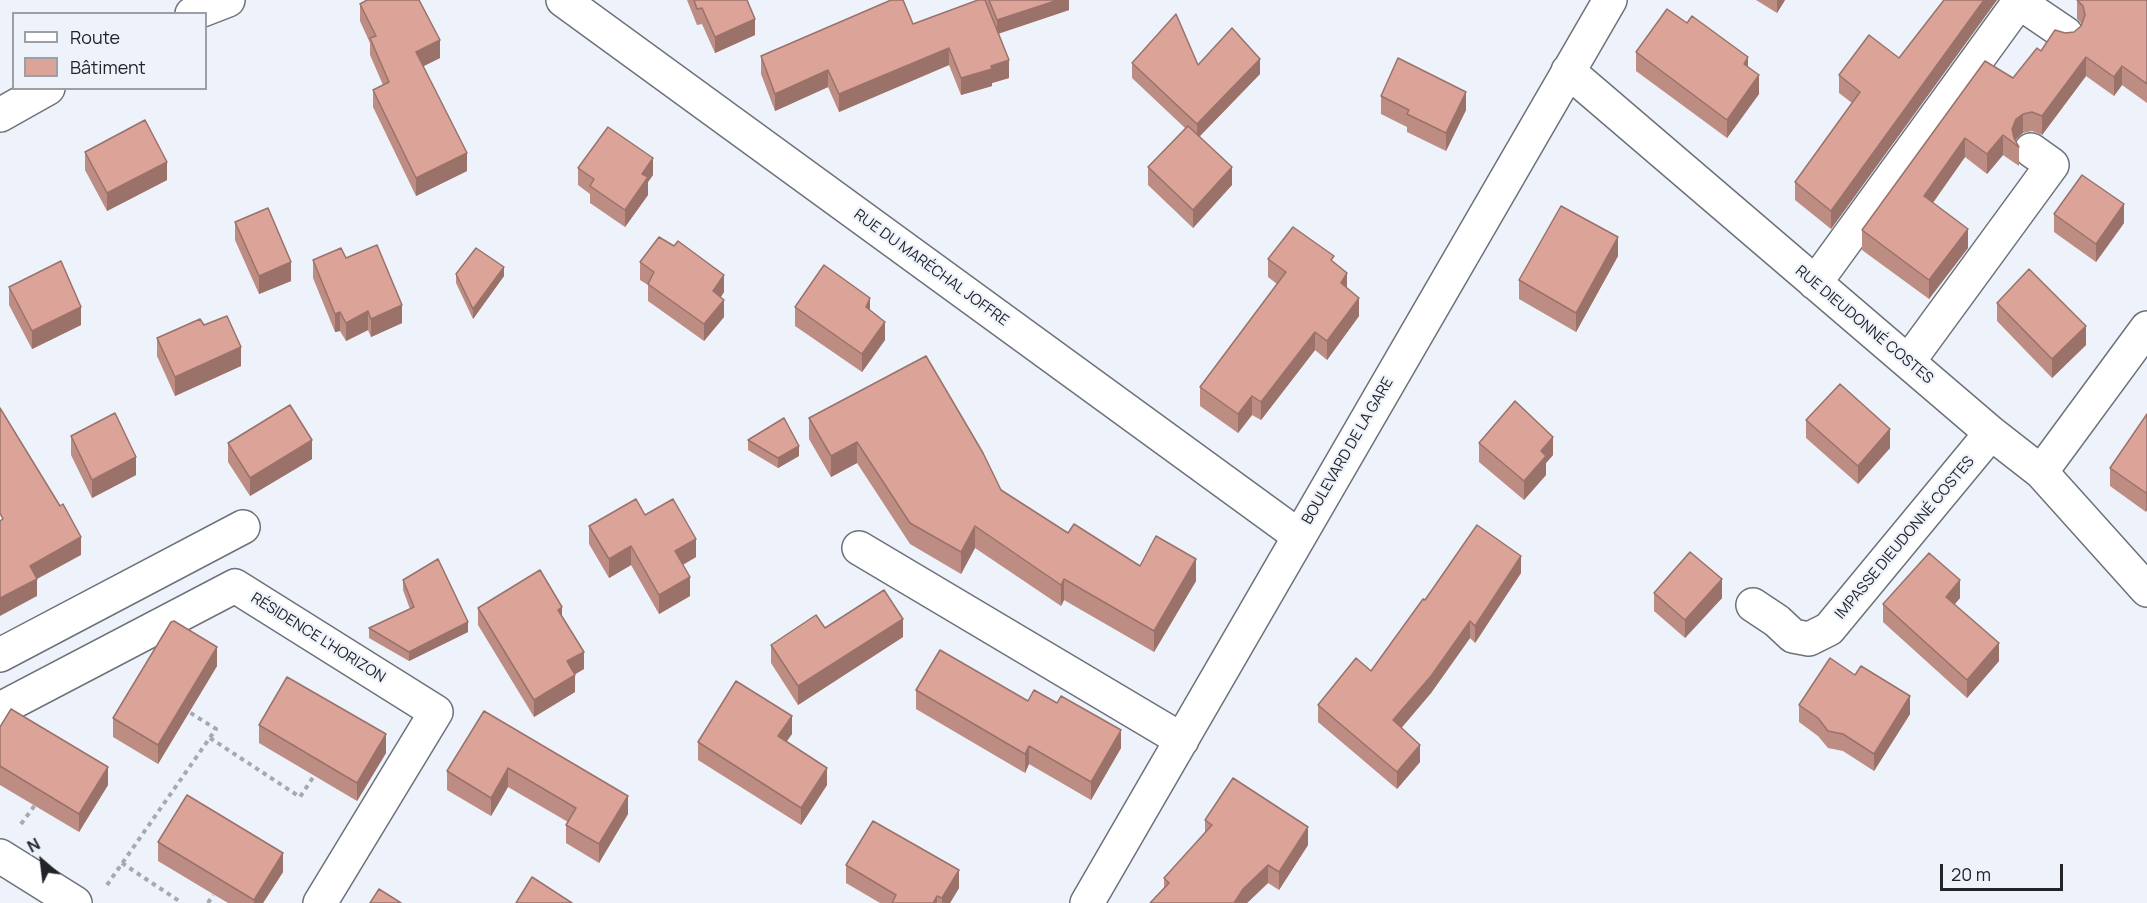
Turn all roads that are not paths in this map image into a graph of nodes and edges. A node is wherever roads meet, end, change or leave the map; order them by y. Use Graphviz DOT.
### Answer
graph roads {
  1 [pos="228,0"];
  2 [pos="563,0"];
  3 [pos="1611,0"];
  4 [pos="197,12"];
  5 [pos="2066,34"];
  6 [pos="1568,71"];
  7 [pos="44,90"];
  8 [pos="0,115"];
  9 [pos="2031,150"];
  10 [pos="1815,283"];
  11 [pos="2147,328"];
  12 [pos="1908,362"];
  13 [pos="1991,433"];
  14 [pos="2041,472"];
  15 [pos="243,526"];
  16 [pos="1299,536"];
  17 [pos="859,548"];
  18 [pos="2147,590"];
  19 [pos="1753,605"];
  20 [pos="0,655"];
  21 [pos="0,709"];
  22 [pos="1182,740"];
  23 [pos="0,856"];
  24 [pos="89,898"];
  25 [pos="320,903"];
  26 [pos="1087,903"];
  1 -- 4 [label="street"];
  2 -- 16 [label="street, RUE DU MARÉCHAL JOFFRE"];
  3 -- 6 [label="street, BOULEVARD DE LA GARE"];
  5 -- 10 [label="street"];
  6 -- 10 [label="street, RUE DIEUDONNÉ COSTES"];
  6 -- 16 [label="street, BOULEVARD DE LA GARE"];
  7 -- 8 [label="street"];
  9 -- 12 [label="street"];
  10 -- 12 [label="street, RUE DIEUDONNÉ COSTES"];
  11 -- 14 [label="street"];
  12 -- 13 [label="street, RUE DIEUDONNÉ COSTES"];
  13 -- 14 [label="street, RUE DIEUDONNÉ COSTES"];
  13 -- 19 [label="street, IMPASSE DIEUDONNÉ COSTES"];
  14 -- 18 [label="street, RUE DIEUDONNÉ COSTES"];
  15 -- 20 [label="street"];
  16 -- 22 [label="street, BOULEVARD DE LA GARE"];
  17 -- 22 [label="street"];
  21 -- 25 [label="street, RÉSIDENCE L'HORIZON"];
  22 -- 26 [label="street, BOULEVARD DE LA GARE"];
  23 -- 24 [label="street"];
}
